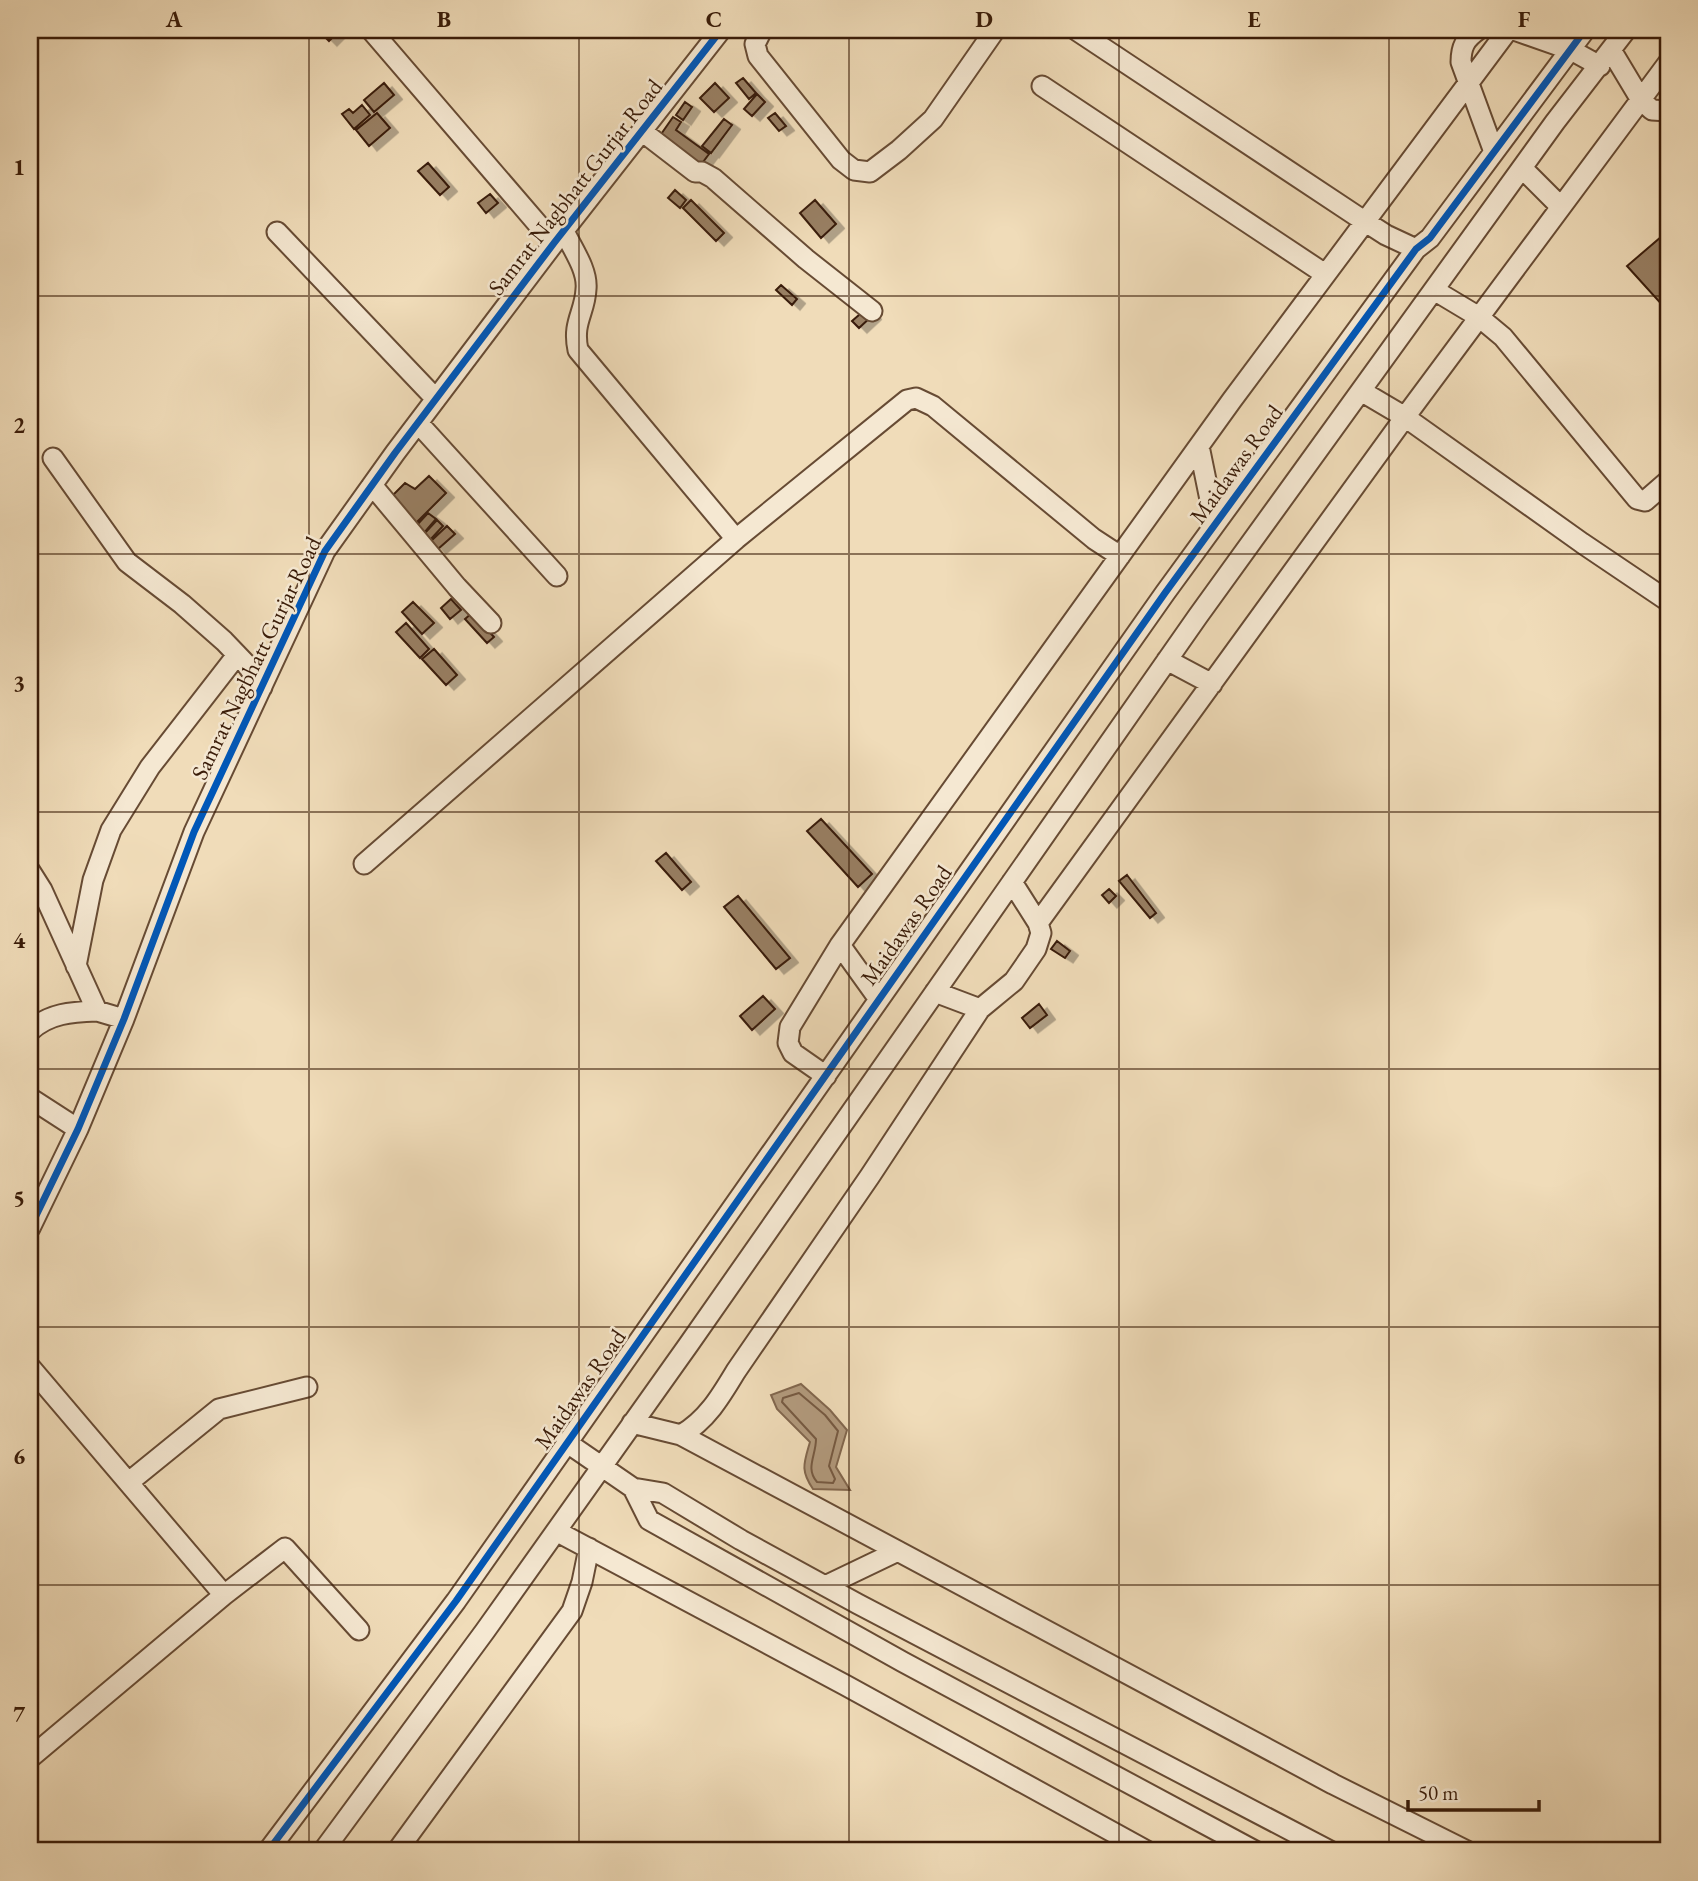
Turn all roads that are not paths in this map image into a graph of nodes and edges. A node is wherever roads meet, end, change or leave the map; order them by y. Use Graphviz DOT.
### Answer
graph roads {
  1 [pos="371,30"];
  2 [pos="721,30"];
  3 [pos="762,30"];
  4 [pos="995,30"];
  5 [pos="1076,30"];
  6 [pos="1478,30"];
  7 [pos="1508,30"];
  8 [pos="1514,30"];
  9 [pos="1585,30"];
  10 [pos="1626,30"];
  11 [pos="1571,50"];
  12 [pos="1606,58"];
  13 [pos="1668,63"];
  14 [pos="1469,81"];
  15 [pos="1042,86"];
  16 [pos="1641,100"];
  17 [pos="1668,110"];
  18 [pos="643,132"];
  19 [pos="1494,152"];
  20 [pos="1522,168"];
  21 [pos="1561,207"];
  22 [pos="1364,220"];
  23 [pos="278,232"];
  24 [pos="559,237"];
  25 [pos="1416,249"];
  26 [pos="1325,274"];
  27 [pos="1434,290"];
  28 [pos="872,311"];
  29 [pos="1479,317"];
  30 [pos="1361,391"];
  31 [pos="436,399"];
  32 [pos="1405,417"];
  33 [pos="419,424"];
  34 [pos="1199,446"];
  35 [pos="53,458"];
  36 [pos="1668,481"];
  37 [pos="372,485"];
  38 [pos="1215,524"];
  39 [pos="736,539"];
  40 [pos="1120,556"];
  41 [pos="557,576"];
  42 [pos="1668,601"];
  43 [pos="491,622"];
  44 [pos="237,655"];
  45 [pos="1167,660"];
  46 [pos="1212,684"];
  47 [pos="262,687"];
  48 [pos="365,864"];
  49 [pos="30,871"];
  50 [pos="1012,882"];
  51 [pos="1038,923"];
  52 [pos="840,945"];
  53 [pos="76,966"];
  54 [pos="935,992"];
  55 [pos="878,998"];
  56 [pos="980,1009"];
  57 [pos="97,1011"];
  58 [pos="124,1019"];
  59 [pos="30,1031"];
  60 [pos="826,1076"];
  61 [pos="30,1098"];
  62 [pos="78,1129"];
  63 [pos="30,1228"];
  64 [pos="30,1367"];
  65 [pos="307,1387"];
  66 [pos="632,1423"];
  67 [pos="681,1435"];
  68 [pos="566,1442"];
  69 [pos="603,1465"];
  70 [pos="129,1482"];
  71 [pos="634,1488"];
  72 [pos="556,1531"];
  73 [pos="589,1548"];
  74 [pos="898,1550"];
  75 [pos="825,1586"];
  76 [pos="223,1595"];
  77 [pos="359,1630"];
  78 [pos="30,1758"];
  79 [pos="268,1851"];
  80 [pos="323,1851"];
  81 [pos="397,1851"];
  82 [pos="1147,1851"];
  83 [pos="1255,1851"];
  84 [pos="1330,1851"];
  85 [pos="1467,1851"];
  1 -- 24 [label="street"];
  2 -- 18 [label="street, Samrat Nagbhatt Gurjar Road"];
  3 -- 4 [label="street"];
  5 -- 22 [label="street"];
  6 -- 14 [label="street"];
  7 -- 14 [label="street"];
  8 -- 11 [label="street"];
  9 -- 11 [label="street, Maidawas Road"];
  10 -- 12 [label="street"];
  11 -- 12 [label="street"];
  11 -- 19 [label="street, Maidawas Road"];
  12 -- 16 [label="street"];
  12 -- 20 [label="street"];
  13 -- 16 [label="street"];
  14 -- 19 [label="street"];
  14 -- 22 [label="street"];
  15 -- 26 [label="street"];
  16 -- 17 [label="street"];
  16 -- 21 [label="street"];
  18 -- 24 [label="street, Samrat Nagbhatt Gurjar Road"];
  18 -- 28 [label="street"];
  19 -- 25 [label="street, Maidawas Road"];
  20 -- 21 [label="street"];
  20 -- 27 [label="street"];
  21 -- 29 [label="street"];
  22 -- 25 [label="street"];
  22 -- 26 [label="street"];
  23 -- 31 [label="street"];
  24 -- 31 [label="street, Samrat Nagbhatt Gurjar Road"];
  24 -- 39 [label="street"];
  25 -- 38 [label="street, Maidawas Road"];
  26 -- 34 [label="street"];
  27 -- 29 [label="street"];
  27 -- 30 [label="street"];
  29 -- 32 [label="street"];
  29 -- 36 [label="street"];
  30 -- 32 [label="street"];
  30 -- 45 [label="street"];
  31 -- 33 [label="street, Samrat Nagbhatt Gurjar Road"];
  32 -- 42 [label="street"];
  32 -- 46 [label="street"];
  33 -- 37 [label="street, Samrat Nagbhatt Gurjar Road"];
  33 -- 41 [label="street"];
  34 -- 38 [label="street"];
  34 -- 40 [label="street"];
  35 -- 44 [label="street"];
  37 -- 43 [label="street"];
  37 -- 47 [label="street, Samrat Nagbhatt Gurjar Road"];
  38 -- 55 [label="street, Maidawas Road"];
  39 -- 40 [label="street"];
  39 -- 48 [label="street"];
  40 -- 52 [label="street"];
  44 -- 47 [label="street"];
  44 -- 53 [label="street"];
  45 -- 46 [label="street"];
  45 -- 50 [label="street"];
  46 -- 51 [label="street"];
  47 -- 58 [label="street, Samrat Nagbhatt Gurjar Road"];
  49 -- 53 [label="street"];
  50 -- 51 [label="street"];
  50 -- 54 [label="street"];
  51 -- 56 [label="street"];
  52 -- 55 [label="street"];
  52 -- 60 [label="street"];
  53 -- 57 [label="street"];
  54 -- 56 [label="street"];
  54 -- 66 [label="street"];
  55 -- 60 [label="street, Maidawas Road"];
  56 -- 67 [label="street"];
  57 -- 58 [label="street"];
  57 -- 59 [label="street"];
  58 -- 62 [label="street, Samrat Nagbhatt Gurjar Road"];
  60 -- 68 [label="street, Maidawas Road"];
  61 -- 62 [label="street"];
  62 -- 63 [label="street, Samrat Nagbhatt Gurjar Road"];
  64 -- 70 [label="street"];
  65 -- 70 [label="street"];
  66 -- 67 [label="street"];
  66 -- 69 [label="street"];
  67 -- 74 [label="street"];
  68 -- 69 [label="street"];
  68 -- 79 [label="street, Maidawas Road"];
  69 -- 71 [label="street"];
  69 -- 72 [label="street"];
  70 -- 76 [label="street"];
  71 -- 75 [label="street"];
  71 -- 83 [label="street"];
  72 -- 73 [label="street"];
  72 -- 80 [label="street"];
  73 -- 81 [label="street"];
  73 -- 82 [label="street"];
  74 -- 75 [label="street"];
  74 -- 85 [label="street"];
  75 -- 84 [label="street"];
  76 -- 77 [label="street"];
  76 -- 78 [label="street"];
}
